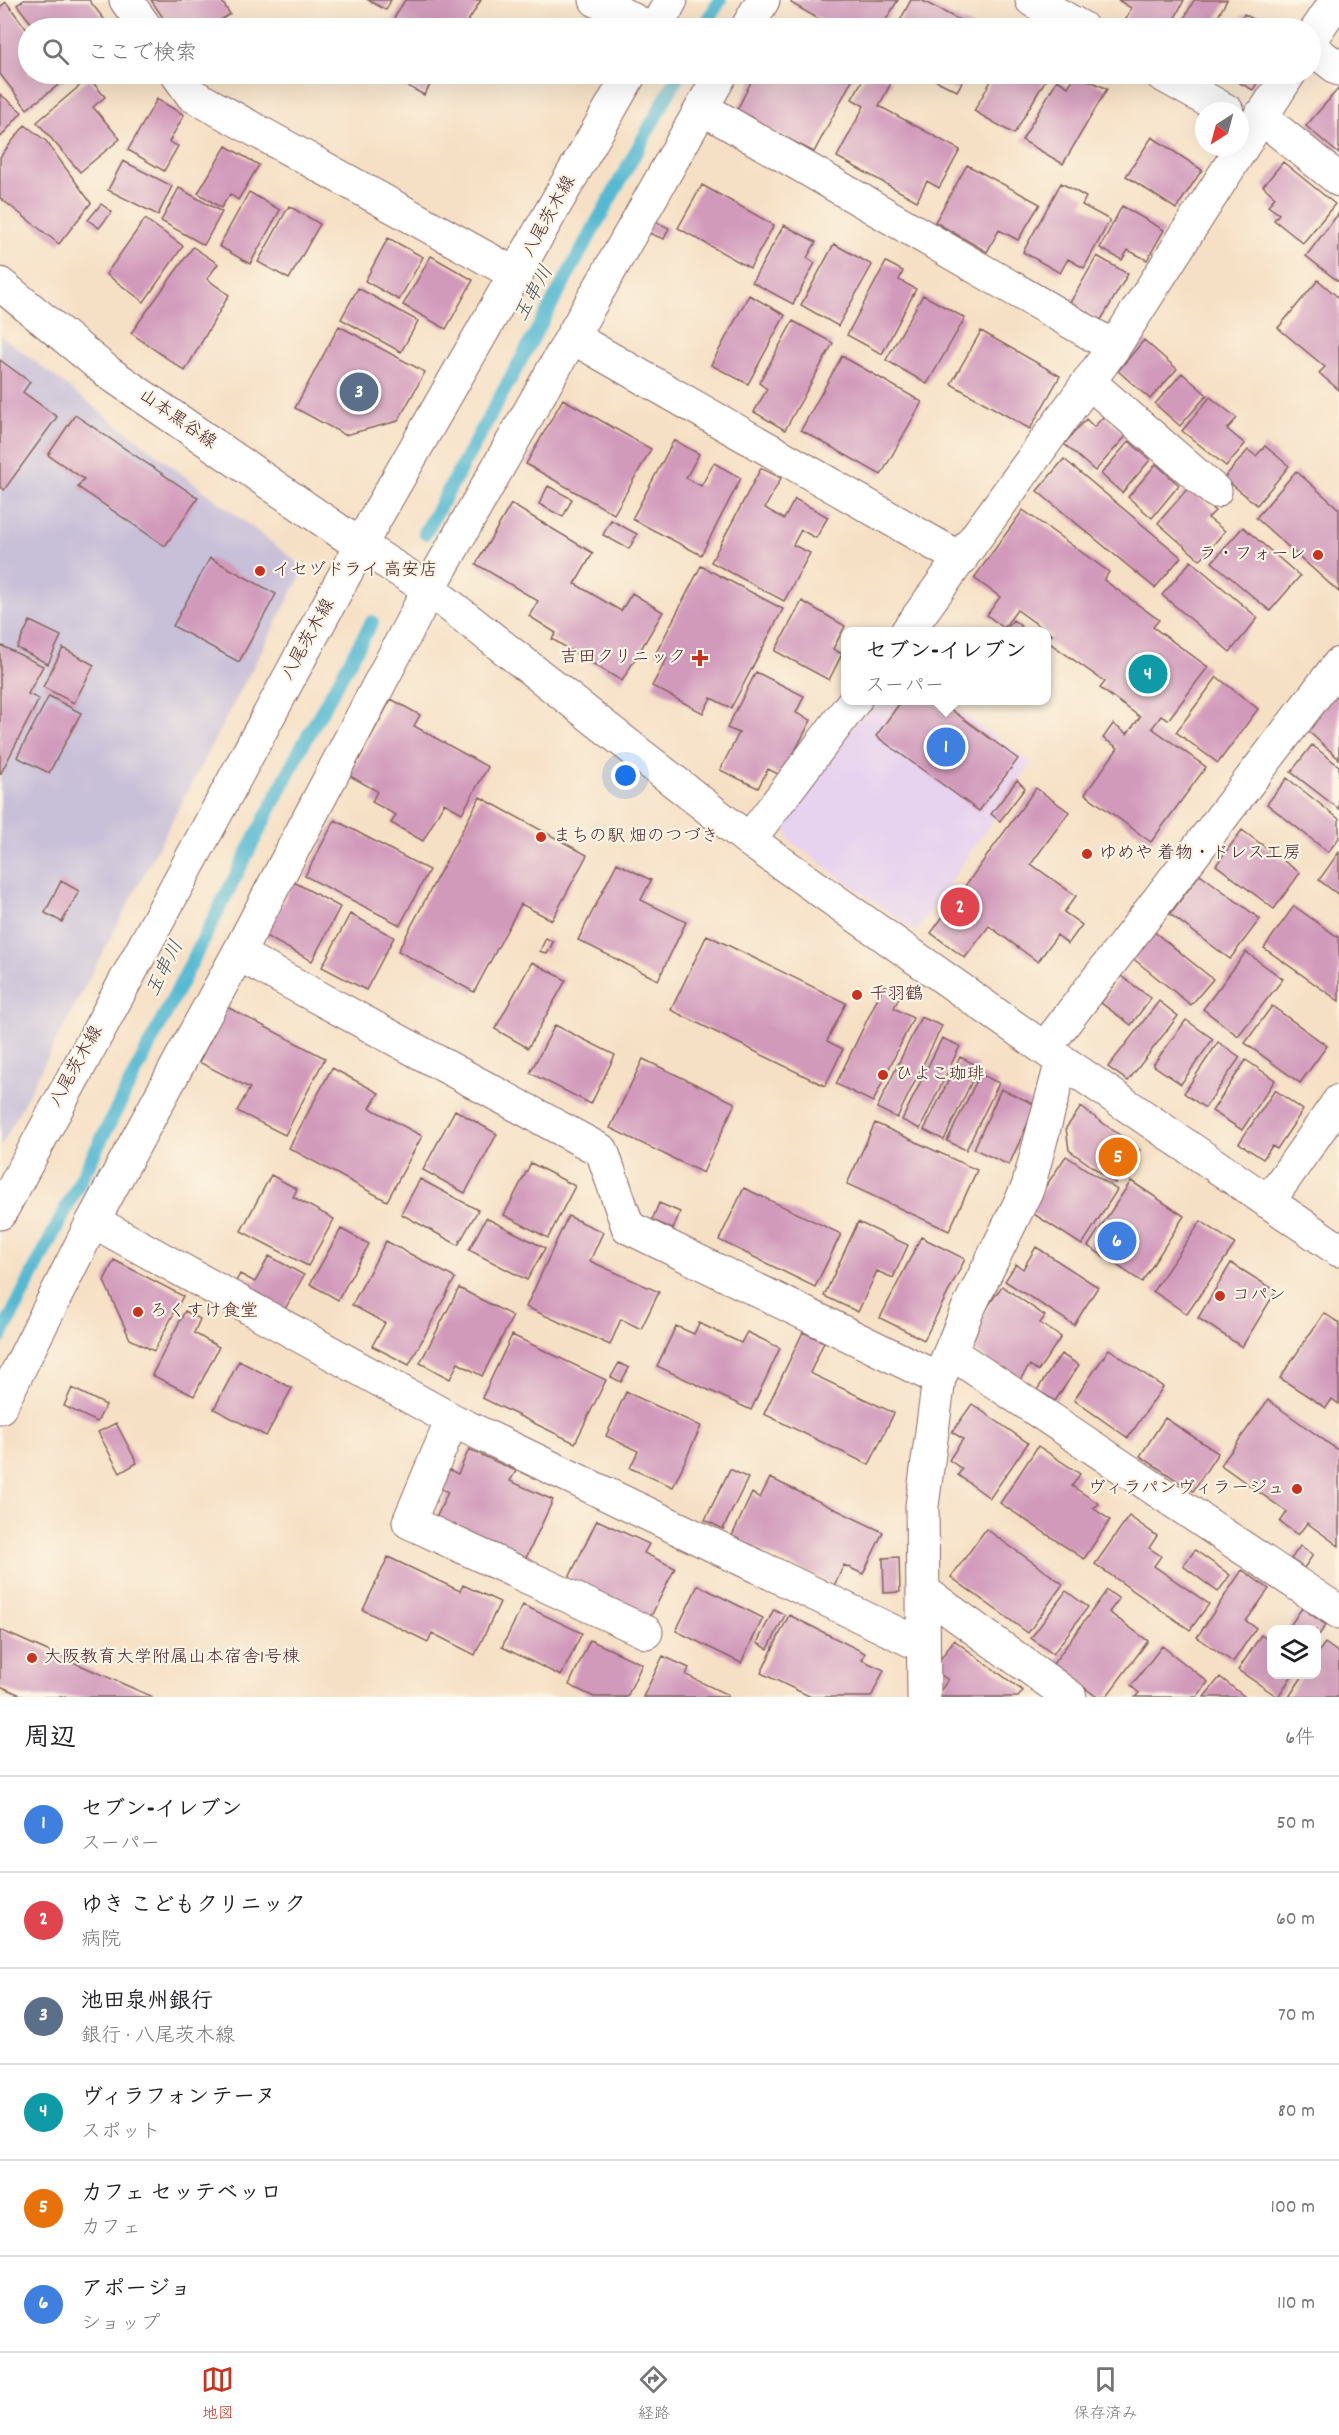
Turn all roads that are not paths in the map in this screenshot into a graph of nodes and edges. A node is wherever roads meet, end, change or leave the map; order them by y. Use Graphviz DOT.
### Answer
graph roads {
  1 [pos="126,0"];
  2 [pos="596,0"];
  3 [pos="671,0"];
  4 [pos="763,0"];
  5 [pos="1032,0"];
  6 [pos="1337,0"];
  7 [pos="139,18"];
  8 [pos="629,18"];
  9 [pos="661,18"];
  10 [pos="753,18"];
  11 [pos="1064,18"];
  12 [pos="1321,25"];
  13 [pos="1321,55"];
  14 [pos="1339,69"];
  15 [pos="184,84"];
  16 [pos="624,84"];
  17 [pos="715,84"];
  18 [pos="1180,84"];
  19 [pos="1278,84"];
  20 [pos="1214,102"];
  21 [pos="702,108"];
  22 [pos="1249,114"];
  23 [pos="1249,121"];
  24 [pos="1223,156"];
  25 [pos="1339,180"];
  26 [pos="517,275"];
  27 [pos="0,284"];
  28 [pos="572,337"];
  29 [pos="1114,348"];
  30 [pos="1089,382"];
  31 [pos="1215,491"];
  32 [pos="361,546"];
  33 [pos="961,559"];
  34 [pos="429,589"];
  35 [pos="911,627"];
  36 [pos="1339,663"];
  37 [pos="851,705"];
  38 [pos="749,840"];
  39 [pos="238,954"];
  40 [pos="1054,1054"];
  41 [pos="1339,1101"];
  42 [pos="1268,1202"];
  43 [pos="0,1213"];
  44 [pos="93,1221"];
  45 [pos="1339,1250"];
  46 [pos="945,1365"];
  47 [pos="0,1407"];
  48 [pos="452,1420"];
  49 [pos="923,1591"];
  50 [pos="1339,1612"];
  51 [pos="646,1632"];
  52 [pos="924,1646"];
  53 [pos="924,1697"];
  54 [pos="1070,1697"];
  1 -- 7 [label="street"];
  2 -- 8 [label="street"];
  3 -- 9 [label="street"];
  4 -- 10 [label="street"];
  5 -- 11 [label="street"];
  6 -- 12 [label="street"];
  13 -- 14 [label="street"];
  15 -- 26 [label="street"];
  16 -- 26 [label="street, 八尾茨木線"];
  17 -- 21 [label="street"];
  18 -- 20 [label="street"];
  19 -- 22 [label="street"];
  21 -- 28 [label="street"];
  21 -- 29 [label="street"];
  23 -- 25 [label="street"];
  24 -- 29 [label="street"];
  26 -- 32 [label="street, 八尾茨木線"];
  27 -- 32 [label="street, 山本黒谷線"];
  28 -- 33 [label="street"];
  28 -- 34 [label="street"];
  29 -- 30 [label="street"];
  30 -- 31 [label="street"];
  30 -- 33 [label="street"];
  32 -- 34 [label="street, 山本黒谷線"];
  32 -- 43 [label="street, 八尾茨木線"];
  33 -- 35 [label="street"];
  34 -- 38 [label="street, 山本黒谷線"];
  34 -- 39 [label="street"];
  36 -- 40 [label="street"];
  37 -- 38 [label="street"];
  38 -- 40 [label="street, 山本黒谷線"];
  39 -- 44 [label="street"];
  39 -- 46 [label="street"];
  40 -- 42 [label="street, 山本黒谷線"];
  40 -- 46 [label="street"];
  41 -- 42 [label="street"];
  42 -- 45 [label="street, 山本黒谷線"];
  44 -- 47 [label="street"];
  44 -- 48 [label="street"];
  46 -- 49 [label="street"];
  46 -- 50 [label="street"];
  48 -- 51 [label="street"];
  48 -- 52 [label="street"];
  49 -- 52 [label="street"];
  49 -- 54 [label="street"];
  52 -- 53 [label="street"];
}
